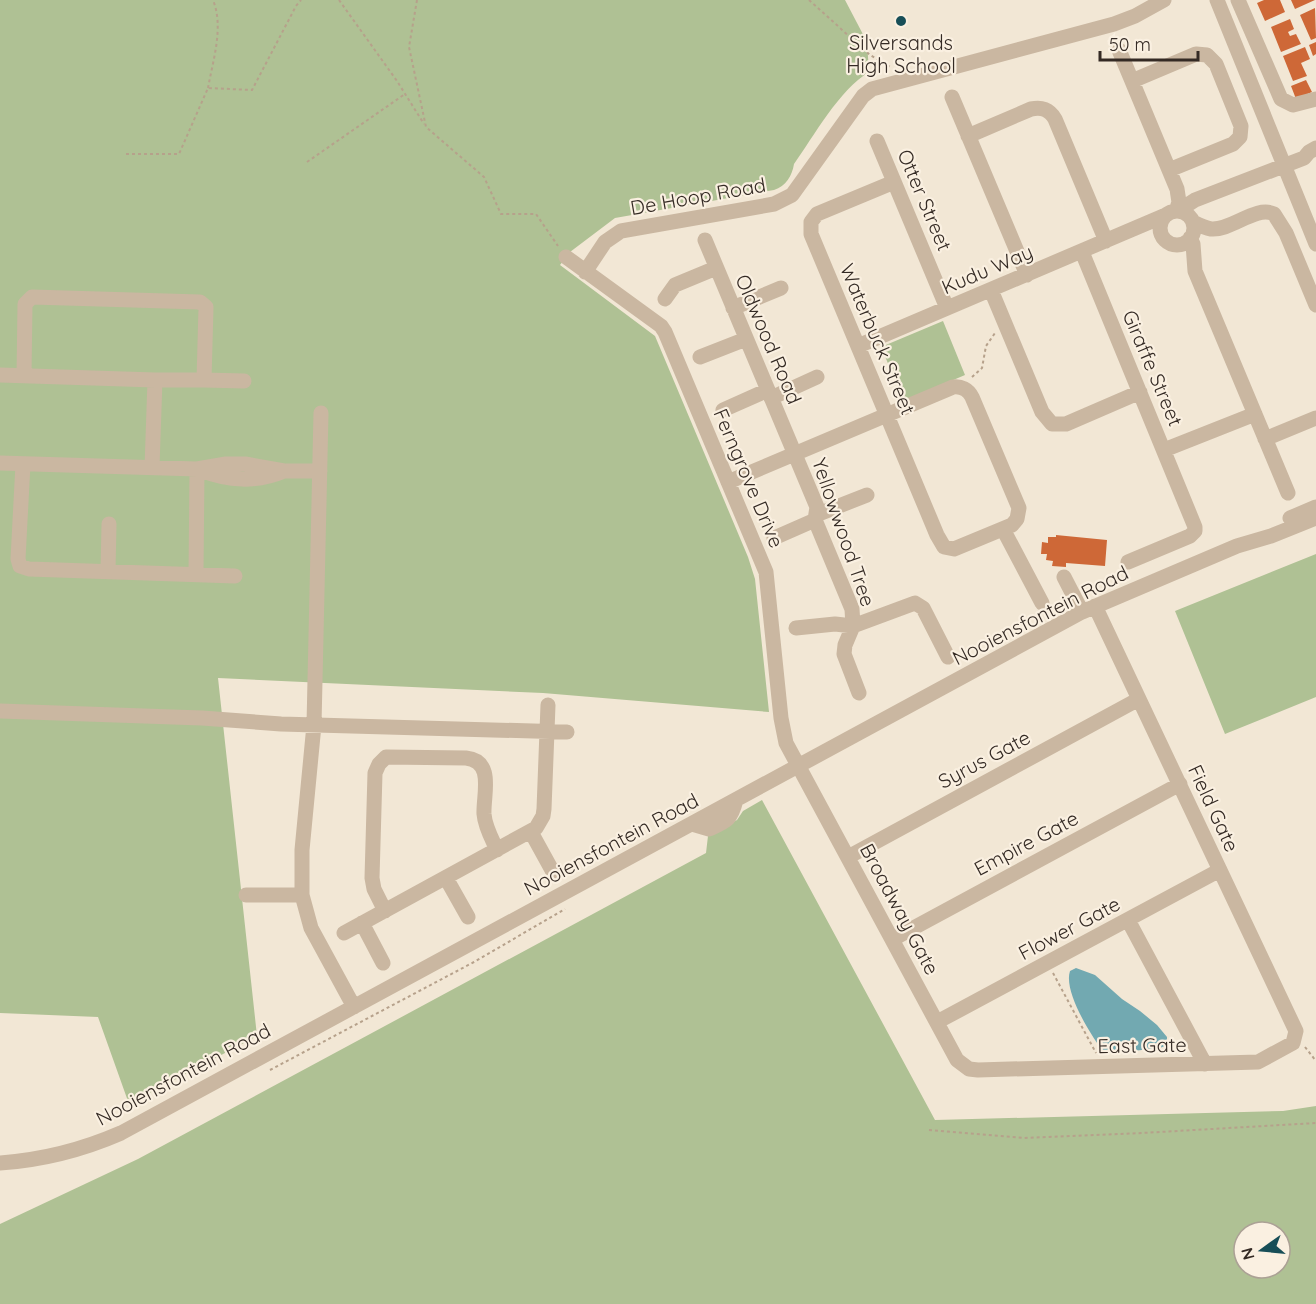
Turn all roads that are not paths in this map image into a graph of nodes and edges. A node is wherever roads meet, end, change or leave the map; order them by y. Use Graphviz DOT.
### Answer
graph roads {
  1 [pos="1164,0"];
  2 [pos="1217,0"];
  3 [pos="1238,0"];
  4 [pos="1119,50"];
  5 [pos="1132,81"];
  6 [pos="952,97"];
  7 [pos="1316,99"];
  8 [pos="968,136"];
  9 [pos="877,141"];
  10 [pos="1312,156"];
  11 [pos="1283,165"];
  12 [pos="1169,170"];
  13 [pos="894,182"];
  14 [pos="1178,192"];
  15 [pos="1201,198"];
  16 [pos="1173,212"];
  17 [pos="1192,230"];
  18 [pos="1131,231"];
  19 [pos="1164,237"];
  20 [pos="705,240"];
  21 [pos="1106,241"];
  22 [pos="1316,244"];
  23 [pos="1082,252"];
  24 [pos="566,257"];
  25 [pos="716,268"];
  26 [pos="1195,271"];
  27 [pos="585,272"];
  28 [pos="1027,275"];
  29 [pos="781,288"];
  30 [pos="991,290"];
  31 [pos="665,299"];
  32 [pos="1316,305"];
  33 [pos="733,308"];
  34 [pos="947,309"];
  35 [pos="746,339"];
  36 [pos="858,346"];
  37 [pos="700,357"];
  38 [pos="0,375"];
  39 [pos="24,375"];
  40 [pos="817,377"];
  41 [pos="154,380"];
  42 [pos="204,380"];
  43 [pos="244,381"];
  44 [pos="1140,392"];
  45 [pos="769,394"];
  46 [pos="723,410"];
  47 [pos="321,413"];
  48 [pos="1255,414"];
  49 [pos="887,415"];
  50 [pos="1316,418"];
  51 [pos="1265,439"];
  52 [pos="1164,450"];
  53 [pos="794,454"];
  54 [pos="0,463"];
  55 [pos="23,464"];
  56 [pos="152,467"];
  57 [pos="197,469"];
  58 [pos="320,471"];
  59 [pos="728,482"];
  60 [pos="1288,493"];
  61 [pos="867,495"];
  62 [pos="1316,507"];
  63 [pos="816,518"];
  64 [pos="1316,518"];
  65 [pos="109,524"];
  66 [pos="1003,529"];
  67 [pos="774,538"];
  68 [pos="1237,546"];
  69 [pos="1128,562"];
  70 [pos="108,571"];
  71 [pos="196,574"];
  72 [pos="235,576"];
  73 [pos="1064,577"];
  74 [pos="1042,603"];
  75 [pos="1089,609"];
  76 [pos="853,626"];
  77 [pos="796,628"];
  78 [pos="948,657"];
  79 [pos="859,693"];
  80 [pos="1139,699"];
  81 [pos="548,705"];
  82 [pos="0,711"];
  83 [pos="314,725"];
  84 [pos="548,731"];
  85 [pos="567,732"];
  86 [pos="798,766"];
  87 [pos="1180,784"];
  88 [pos="531,832"];
  89 [pos="497,850"];
  90 [pos="848,856"];
  91 [pos="1221,870"];
  92 [pos="553,872"];
  93 [pos="446,878"];
  94 [pos="246,895"];
  95 [pos="302,895"];
  96 [pos="385,911"];
  97 [pos="468,917"];
  98 [pos="1128,920"];
  99 [pos="362,923"];
  100 [pos="344,933"];
  101 [pos="893,939"];
  102 [pos="383,963"];
  103 [pos="354,1007"];
  104 [pos="937,1022"];
  105 [pos="1295,1027"];
  106 [pos="1205,1064"];
  107 [pos="969,1069"];
  108 [pos="0,1163"];
  1 -- 27 [label="street, De Hoop Road"];
  2 -- 11 [label="street"];
  3 -- 7 [label="street"];
  4 -- 5 [label="street"];
  5 -- 12 [label="street"];
  5 -- 12 [label="street"];
  6 -- 8 [label="street"];
  8 -- 21 [label="street"];
  8 -- 28 [label="street"];
  9 -- 13 [label="street, Otter Street"];
  10 -- 11 [label="street, Kudu Way"];
  11 -- 15 [label="street, Kudu Way"];
  11 -- 22 [label="street"];
  12 -- 14 [label="street"];
  13 -- 34 [label="street, Otter Street"];
  13 -- 36 [label="street, Waterbuck Street"];
  14 -- 15 [label="street"];
  14 -- 16 [label="street"];
  15 -- 16 [label="street, Kudu Way"];
  15 -- 17 [label="street"];
  16 -- 17 [label="street"];
  16 -- 18 [label="street, Kudu Way"];
  16 -- 19 [label="street"];
  17 -- 19 [label="street"];
  17 -- 26 [label="street"];
  17 -- 32 [label="street"];
  18 -- 19 [label="street, Kudu Way"];
  18 -- 21 [label="street, Kudu Way"];
  19 -- 26 [label="street"];
  20 -- 25 [label="street, Oldwood Road"];
  21 -- 23 [label="street, Kudu Way"];
  23 -- 28 [label="street, Kudu Way"];
  23 -- 44 [label="street, Giraffe Street"];
  24 -- 27 [label="street, Ferngrove Drive"];
  25 -- 31 [label="street"];
  25 -- 33 [label="street, Oldwood Road"];
  26 -- 48 [label="street"];
  27 -- 59 [label="street, Ferngrove Drive"];
  28 -- 30 [label="street, Kudu Way"];
  29 -- 33 [label="street"];
  30 -- 34 [label="street, Kudu Way"];
  30 -- 44 [label="street"];
  33 -- 35 [label="street, Oldwood Road"];
  34 -- 36 [label="street, Kudu Way"];
  35 -- 37 [label="street"];
  35 -- 45 [label="street, Oldwood Road"];
  36 -- 49 [label="street, Waterbuck Street"];
  38 -- 39 [label="street"];
  39 -- 41 [label="street"];
  39 -- 42 [label="street"];
  40 -- 45 [label="street"];
  41 -- 42 [label="street"];
  41 -- 56 [label="street"];
  42 -- 43 [label="street"];
  44 -- 52 [label="street, Giraffe Street"];
  45 -- 46 [label="street"];
  45 -- 53 [label="street, Oldwood Road"];
  47 -- 58 [label="street"];
  48 -- 51 [label="street"];
  48 -- 52 [label="street"];
  49 -- 53 [label="street"];
  49 -- 66 [label="street, Waterbuck Street"];
  49 -- 66 [label="street"];
  50 -- 51 [label="street"];
  51 -- 60 [label="street"];
  52 -- 69 [label="street, Giraffe Street"];
  53 -- 59 [label="street"];
  53 -- 63 [label="street, Yellowwood Tree"];
  54 -- 55 [label="street"];
  55 -- 56 [label="street"];
  55 -- 70 [label="street"];
  56 -- 57 [label="street"];
  57 -- 58 [label="street"];
  57 -- 71 [label="street"];
  58 -- 83 [label="street"];
  59 -- 86 [label="street, Ferngrove Drive"];
  61 -- 63 [label="street"];
  62 -- 68 [label="street, Nooiensfontein Road"];
  63 -- 67 [label="street"];
  63 -- 76 [label="street, Yellowwood Tree"];
  64 -- 68 [label="street, Nooiensfontein Road"];
  65 -- 70 [label="street"];
  66 -- 74 [label="street"];
  68 -- 75 [label="street, Nooiensfontein Road"];
  70 -- 71 [label="street"];
  71 -- 72 [label="street"];
  73 -- 75 [label="street, Field Gate"];
  75 -- 80 [label="street, Field Gate"];
  75 -- 86 [label="street, Nooiensfontein Road"];
  76 -- 77 [label="street"];
  76 -- 78 [label="street"];
  76 -- 79 [label="street, Yellowwood Tree"];
  80 -- 87 [label="street, Field Gate"];
  80 -- 90 [label="street, Syrus Gate"];
  81 -- 84 [label="street"];
  82 -- 83 [label="street"];
  83 -- 84 [label="street"];
  83 -- 95 [label="street"];
  84 -- 85 [label="street"];
  84 -- 88 [label="street"];
  86 -- 90 [label="street, Broadway Gate"];
  86 -- 103 [label="street, Nooiensfontein Road"];
  87 -- 91 [label="street, Field Gate"];
  87 -- 101 [label="street, Empire Gate"];
  88 -- 89 [label="street"];
  88 -- 92 [label="street"];
  89 -- 93 [label="street"];
  89 -- 96 [label="street"];
  90 -- 101 [label="street, Broadway Gate"];
  91 -- 98 [label="street, Flower Gate"];
  91 -- 105 [label="street, Field Gate"];
  93 -- 96 [label="street"];
  93 -- 97 [label="street"];
  94 -- 95 [label="street"];
  95 -- 103 [label="street"];
  96 -- 99 [label="street"];
  98 -- 104 [label="street, Flower Gate"];
  98 -- 106 [label="street"];
  99 -- 100 [label="street"];
  99 -- 102 [label="street"];
  101 -- 104 [label="street, Broadway Gate"];
  103 -- 108 [label="street, Nooiensfontein Road"];
  104 -- 107 [label="street, Broadway Gate"];
  105 -- 106 [label="street, East Gate"];
  106 -- 107 [label="street, East Gate"];
}
